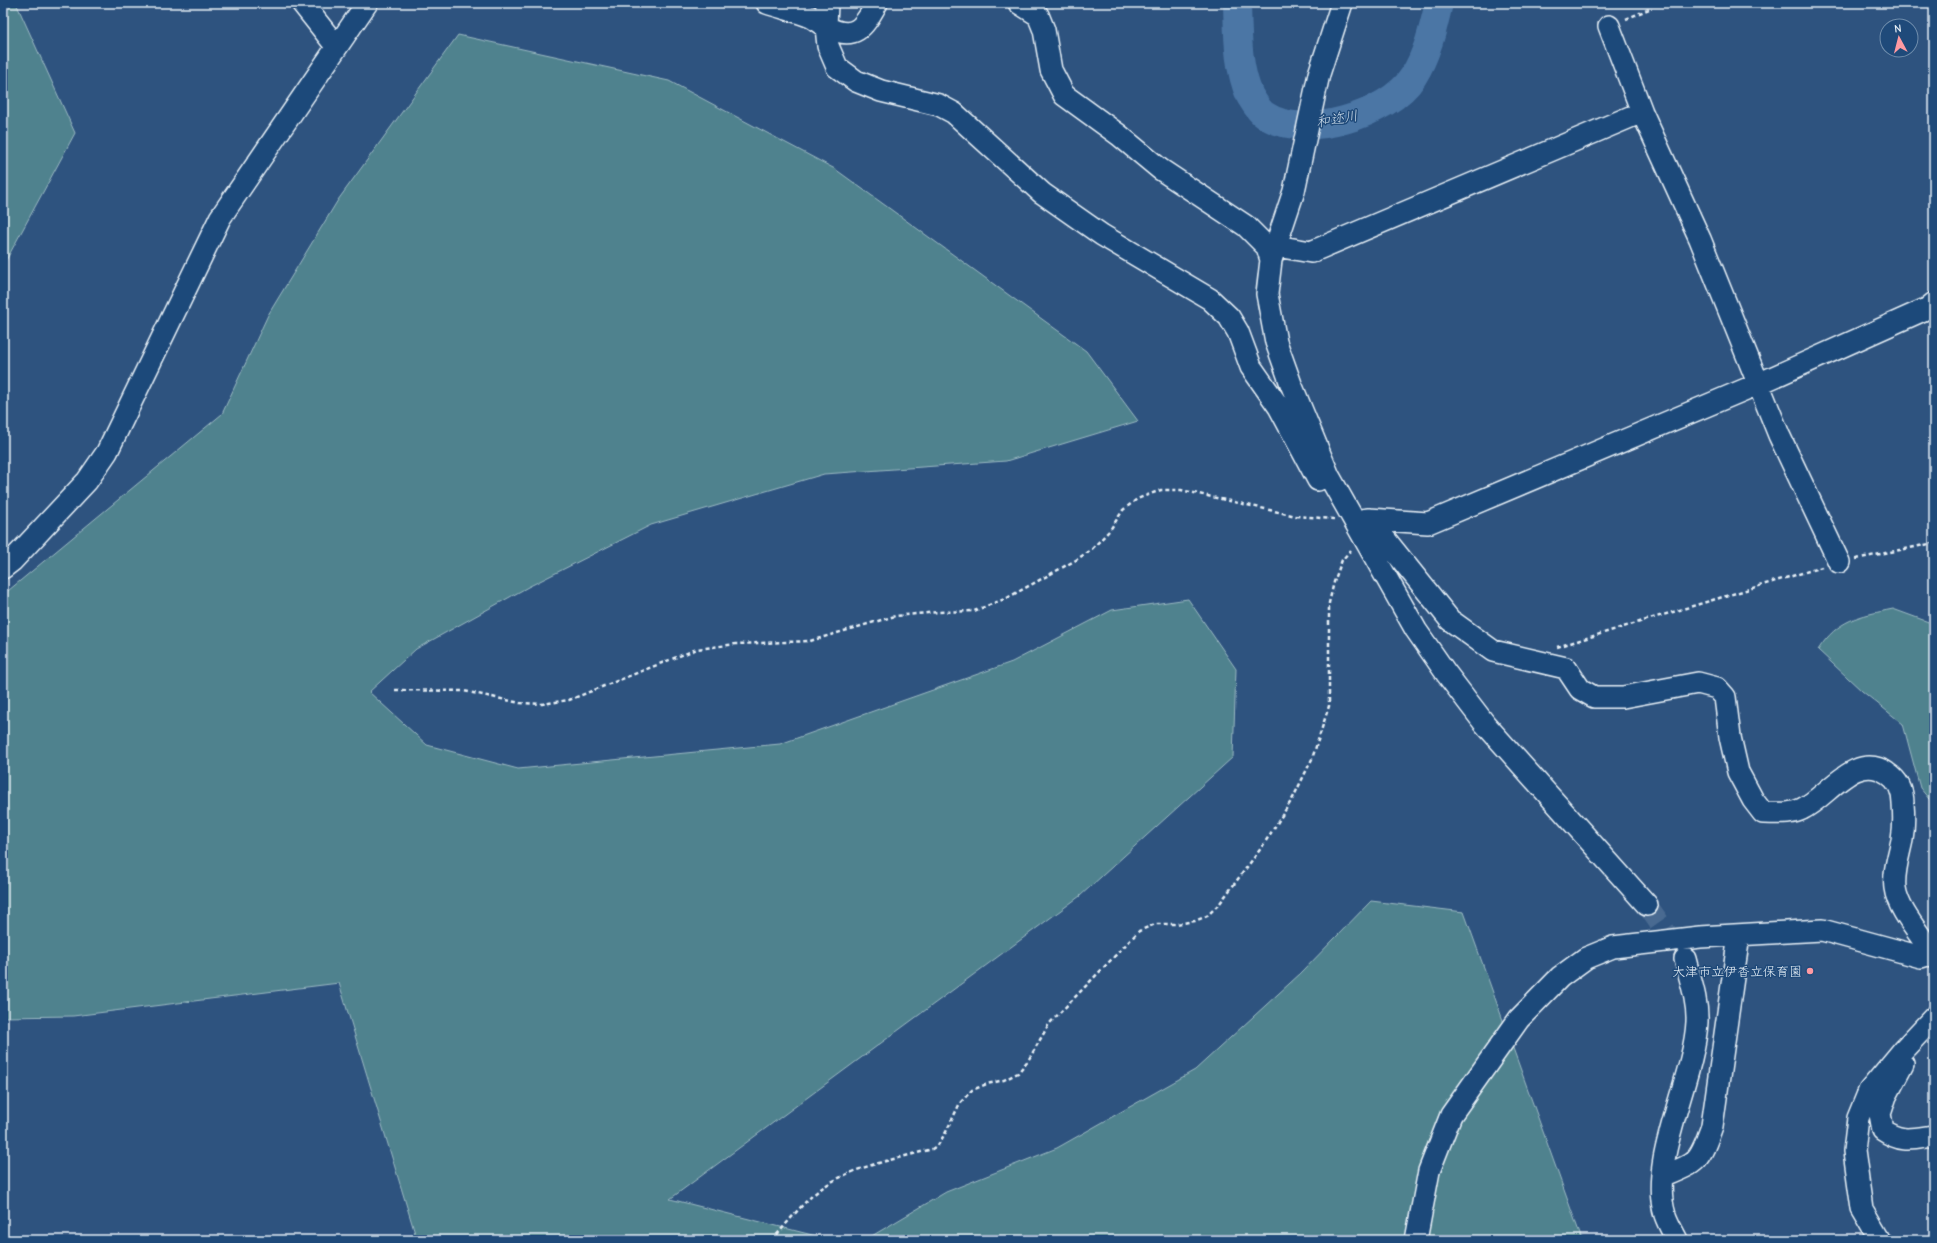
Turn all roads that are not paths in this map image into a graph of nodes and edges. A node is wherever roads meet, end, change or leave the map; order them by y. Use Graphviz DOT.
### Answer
graph roads {
  1 [pos="302,3"];
  2 [pos="367,3"];
  3 [pos="767,3"];
  4 [pos="827,3"];
  5 [pos="877,3"];
  6 [pos="1019,3"];
  7 [pos="1342,3"];
  8 [pos="1609,26"];
  9 [pos="826,27"];
  10 [pos="336,46"];
  11 [pos="1642,112"];
  12 [pos="1273,253"];
  13 [pos="1934,303"];
  14 [pos="1758,384"];
  15 [pos="1356,524"];
  16 [pos="1839,562"];
  17 [pos="3,568"];
  18 [pos="1647,905"];
  19 [pos="1739,935"];
  20 [pos="1934,954"];
  21 [pos="1685,959"];
  22 [pos="1934,1017"];
  23 [pos="1904,1049"];
  24 [pos="1934,1136"];
  25 [pos="1662,1177"];
  26 [pos="1878,1238"];
  27 [pos="1416,1240"];
  28 [pos="1677,1240"];
  1 -- 10 [label="street"];
  2 -- 10 [label="street"];
  3 -- 9 [label="street"];
  4 -- 9 [label="street"];
  5 -- 9 [label="street"];
  6 -- 12 [label="street"];
  7 -- 12 [label="street"];
  8 -- 11 [label="street"];
  9 -- 15 [label="street"];
  10 -- 17 [label="street"];
  11 -- 12 [label="street"];
  11 -- 14 [label="street"];
  12 -- 15 [label="street"];
  13 -- 14 [label="street"];
  14 -- 15 [label="street"];
  14 -- 16 [label="street"];
  15 -- 18 [label="street"];
  15 -- 20 [label="street"];
  19 -- 20 [label="street"];
  19 -- 25 [label="street"];
  19 -- 27 [label="street"];
  21 -- 25 [label="street"];
  22 -- 23 [label="street"];
  23 -- 24 [label="street"];
  23 -- 26 [label="street"];
  25 -- 28 [label="street"];
}
